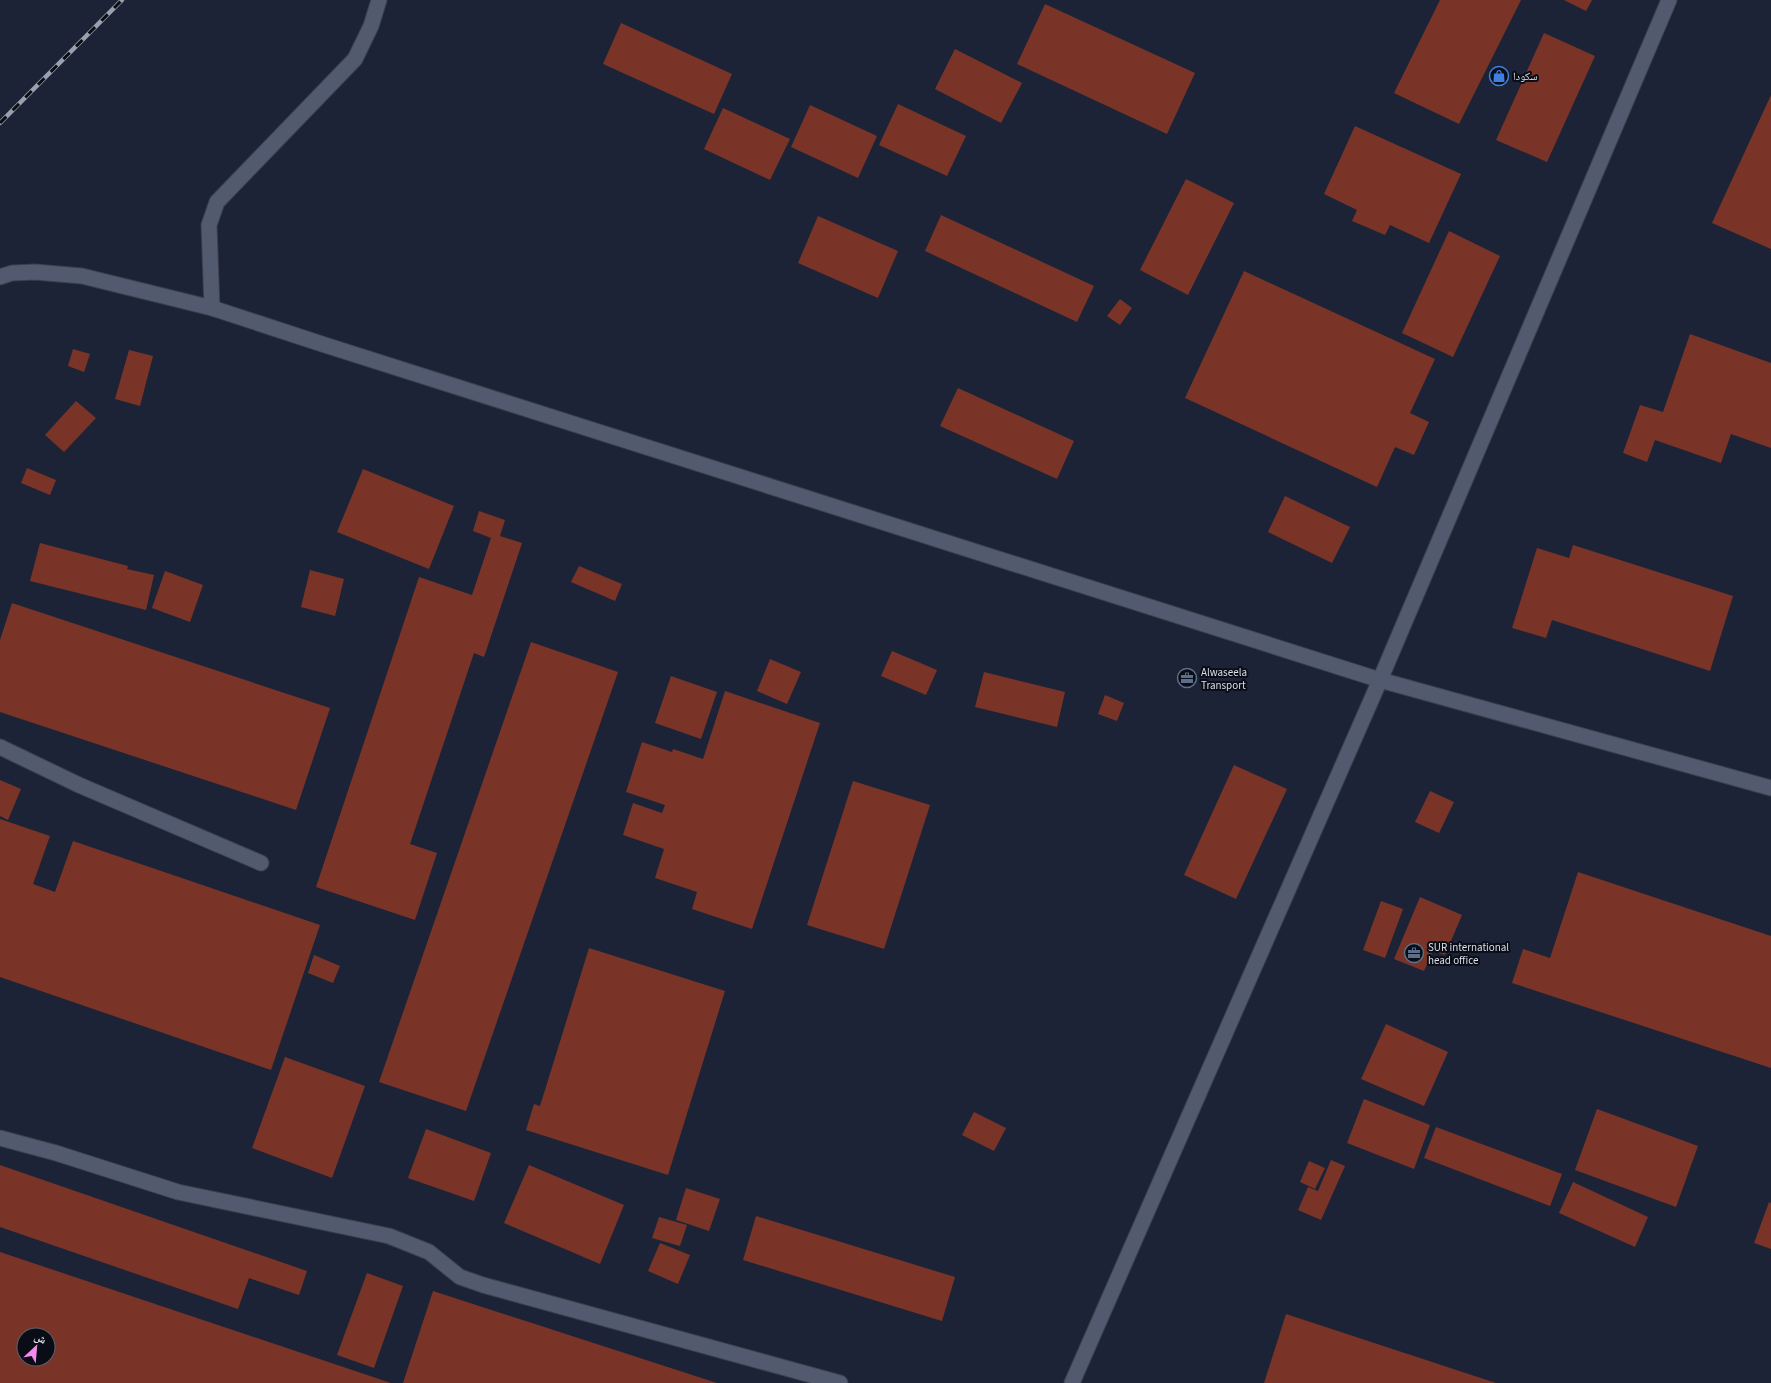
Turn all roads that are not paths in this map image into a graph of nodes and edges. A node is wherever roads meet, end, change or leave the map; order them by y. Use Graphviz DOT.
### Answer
graph roads {
  1 [pos="379,0"];
  2 [pos="1669,0"];
  3 [pos="0,277"];
  4 [pos="212,308"];
  5 [pos="1380,680"];
  6 [pos="0,747"];
  7 [pos="1771,788"];
  8 [pos="262,862"];
  9 [pos="0,1138"];
  10 [pos="840,1383"];
  11 [pos="1072,1383"];
  1 -- 4 [label="lane"];
  2 -- 5 [label="lane"];
  3 -- 4 [label="lane"];
  4 -- 5 [label="lane"];
  5 -- 7 [label="lane"];
  5 -- 11 [label="lane"];
  6 -- 8 [label="lane"];
  9 -- 10 [label="lane"];
}
